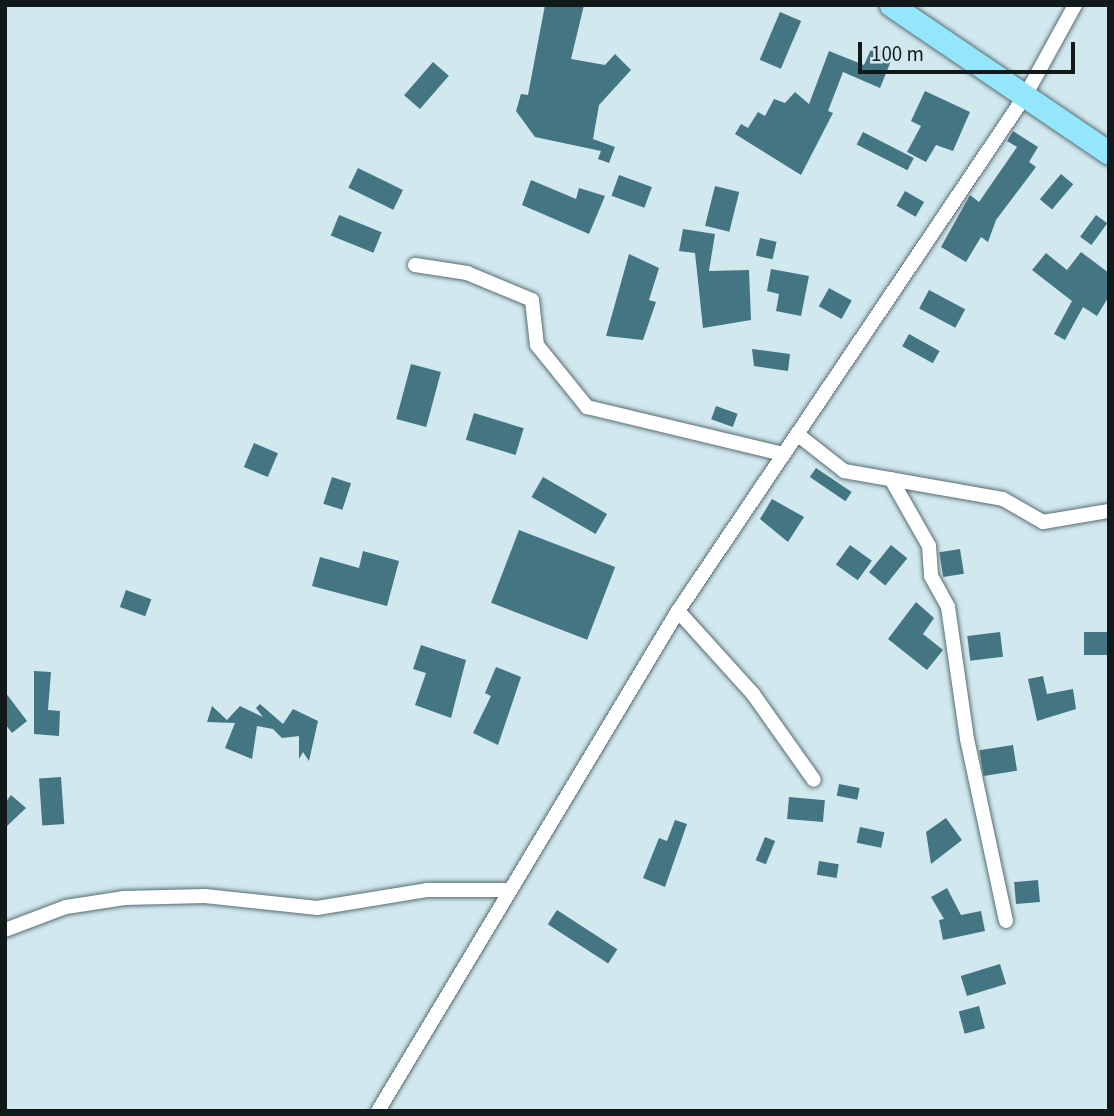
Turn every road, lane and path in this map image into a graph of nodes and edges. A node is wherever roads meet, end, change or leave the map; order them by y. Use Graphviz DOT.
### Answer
graph roads {
  1 [pos="891,5"];
  2 [pos="1075,5"];
  3 [pos="1026,96"];
  4 [pos="1109,153"];
  5 [pos="415,265"];
  6 [pos="797,434"];
  7 [pos="783,454"];
  8 [pos="891,479"];
  9 [pos="1109,511"];
  10 [pos="678,611"];
  11 [pos="814,780"];
  12 [pos="510,890"];
  13 [pos="1006,921"];
  14 [pos="5,930"];
  15 [pos="379,1111"];
  1 -- 3 [label="highway"];
  2 -- 3 [label="street"];
  3 -- 4 [label="highway"];
  3 -- 6 [label="street"];
  5 -- 7 [label="street"];
  6 -- 7 [label="street"];
  6 -- 8 [label="street"];
  7 -- 10 [label="street"];
  8 -- 9 [label="street"];
  8 -- 13 [label="street"];
  10 -- 11 [label="street"];
  10 -- 12 [label="street"];
  12 -- 14 [label="street"];
  12 -- 15 [label="street"];
}
